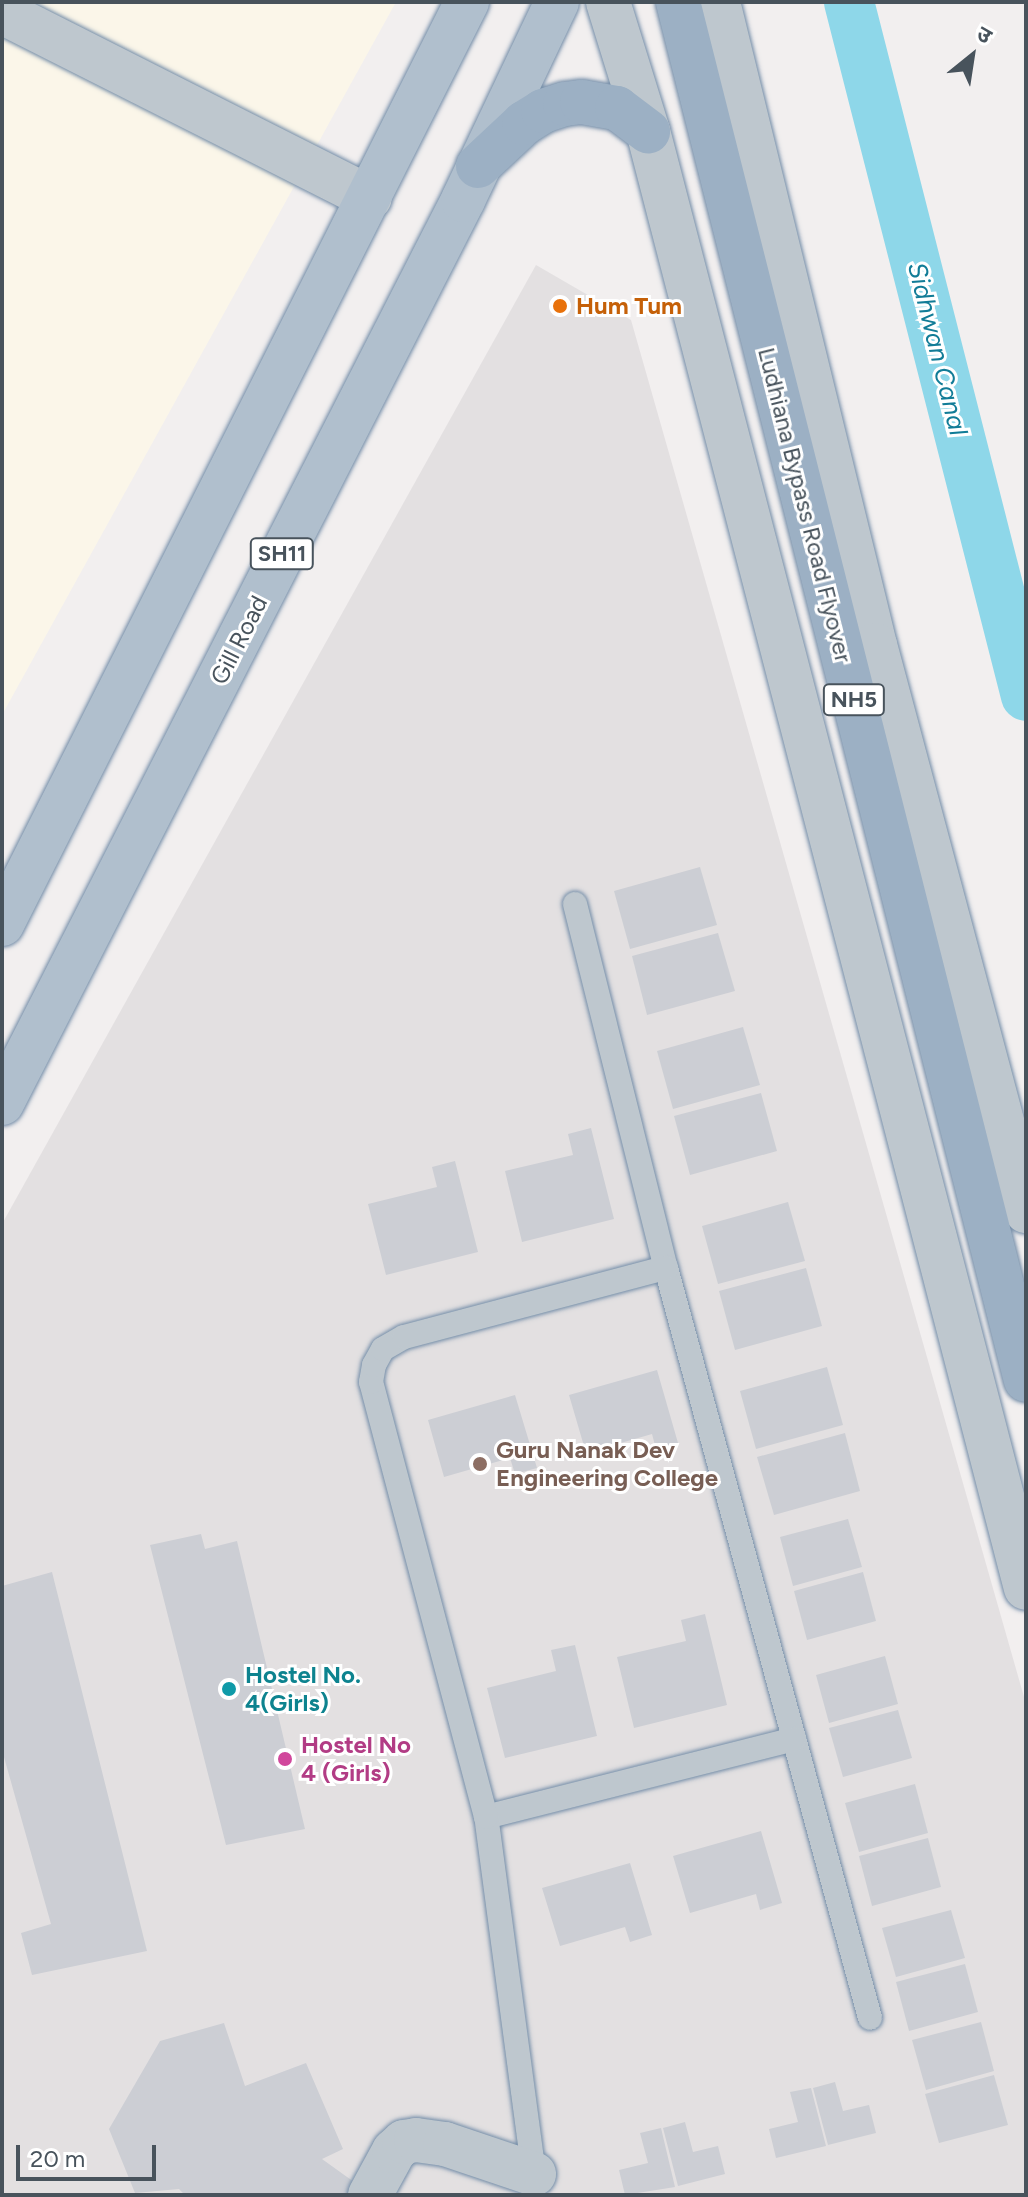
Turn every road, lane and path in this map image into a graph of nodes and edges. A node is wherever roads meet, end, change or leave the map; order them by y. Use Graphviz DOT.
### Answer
graph roads {
  1 [pos="467,2"];
  2 [pos="557,2"];
  3 [pos="608,2"];
  4 [pos="678,2"];
  5 [pos="718,2"];
  6 [pos="2,12"];
  7 [pos="648,131"];
  8 [pos="478,166"];
  9 [pos="370,198"];
  10 [pos="575,904"];
  11 [pos="2,924"];
  12 [pos="2,1103"];
  13 [pos="1026,1211"];
  14 [pos="666,1268"];
  15 [pos="1026,1380"];
  16 [pos="1026,1588"];
  17 [pos="794,1739"];
  18 [pos="486,1817"];
  19 [pos="870,2018"];
  20 [pos="535,2184"];
  21 [pos="370,2195"];
  1 -- 9 [label="main road"];
  2 -- 8 [label="main road, Gill Road / SH11"];
  3 -- 7 [label="street"];
  4 -- 15 [label="highway, Ludhiana Bypass Road Flyover / NH5"];
  5 -- 13 [label="street"];
  6 -- 9 [label="street"];
  7 -- 8 [label="highway"];
  7 -- 16 [label="street"];
  8 -- 12 [label="main road, Gill Road / SH11"];
  9 -- 11 [label="main road"];
  10 -- 14 [label="lane"];
  14 -- 17 [label="lane"];
  14 -- 18 [label="lane"];
  17 -- 18 [label="lane"];
  17 -- 19 [label="lane"];
  18 -- 20 [label="lane"];
  20 -- 21 [label="street"];
}
